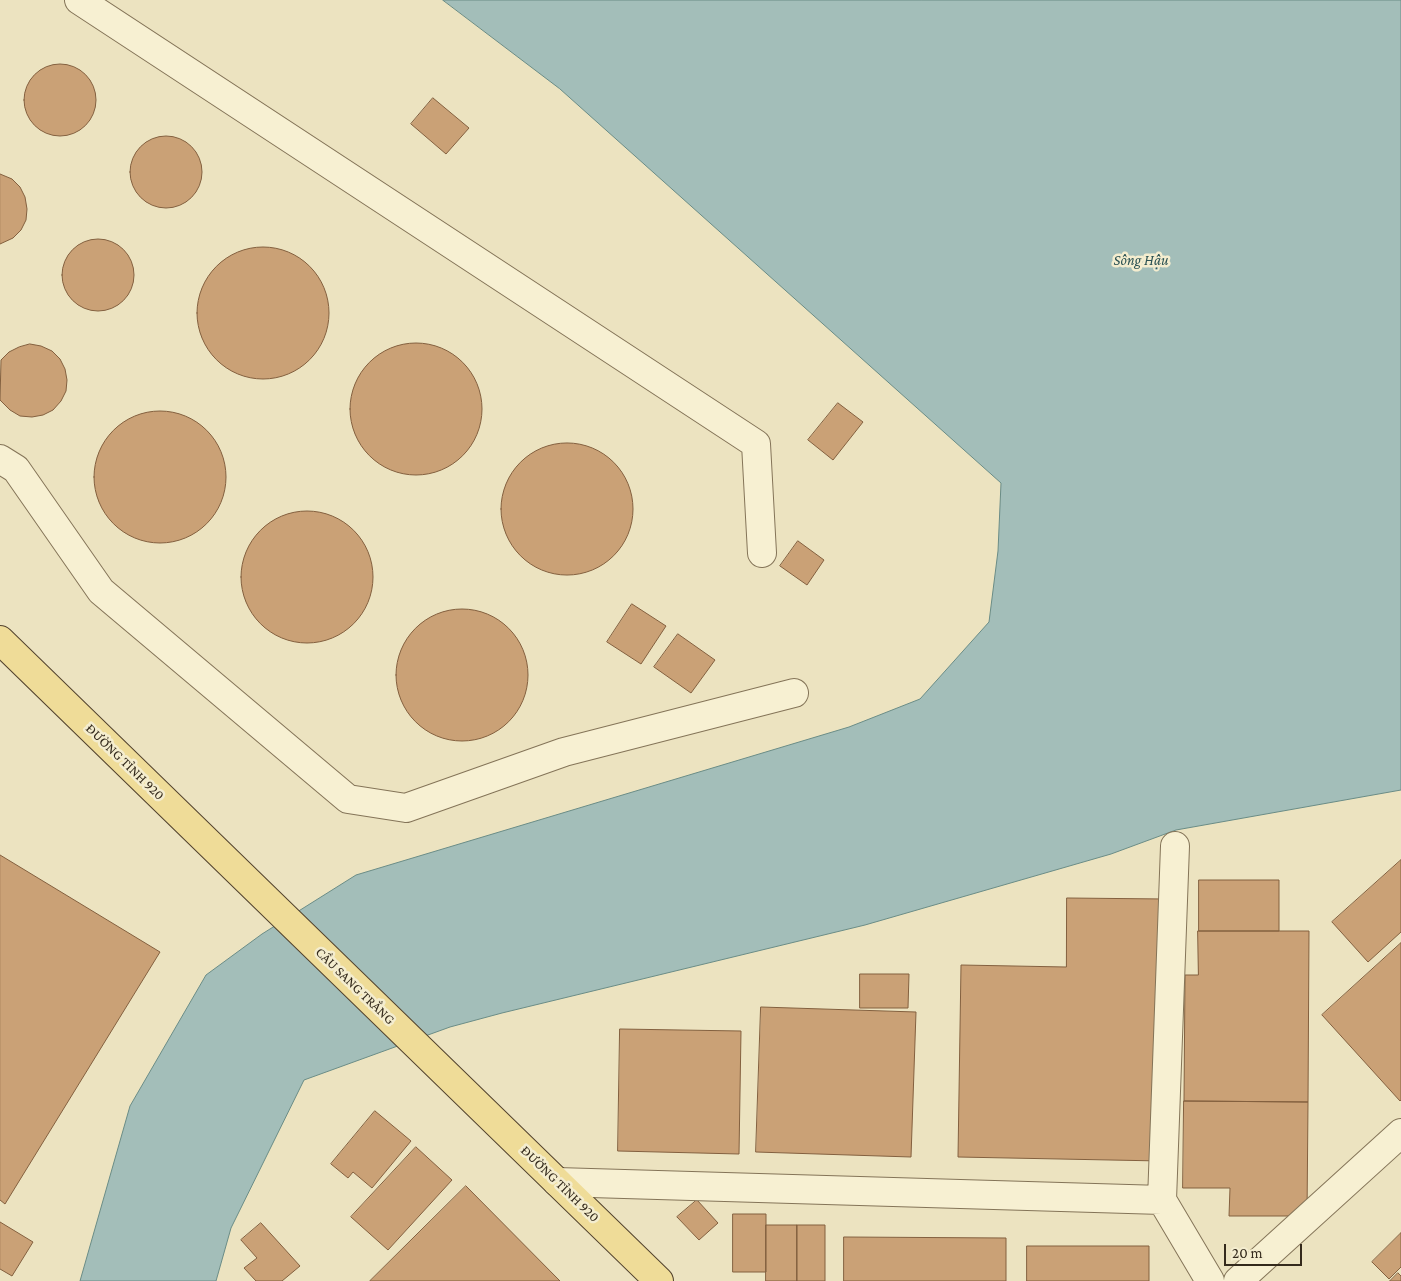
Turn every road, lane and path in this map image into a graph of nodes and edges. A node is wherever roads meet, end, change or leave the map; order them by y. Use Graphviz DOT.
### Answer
graph roads {
  1 [pos="79,0"];
  2 [pos="0,459"];
  3 [pos="762,553"];
  4 [pos="0,640"];
  5 [pos="794,693"];
  6 [pos="1175,846"];
  7 [pos="251,884"];
  8 [pos="460,1088"];
  9 [pos="1401,1133"];
  10 [pos="557,1182"];
  11 [pos="1162,1200"];
  12 [pos="659,1281"];
  13 [pos="1210,1281"];
  14 [pos="1238,1281"];
  1 -- 3 [label="lane"];
  2 -- 5 [label="lane"];
  4 -- 7 [label="main road, ĐƯỜNG TỈNH 920"];
  6 -- 11 [label="lane"];
  7 -- 8 [label="main road, CẦU SANG TRẮNG"];
  8 -- 10 [label="main road, ĐƯỜNG TỈNH 920"];
  9 -- 14 [label="lane"];
  10 -- 11 [label="lane"];
  10 -- 12 [label="main road, ĐƯỜNG TỈNH 920"];
  11 -- 13 [label="lane"];
}
